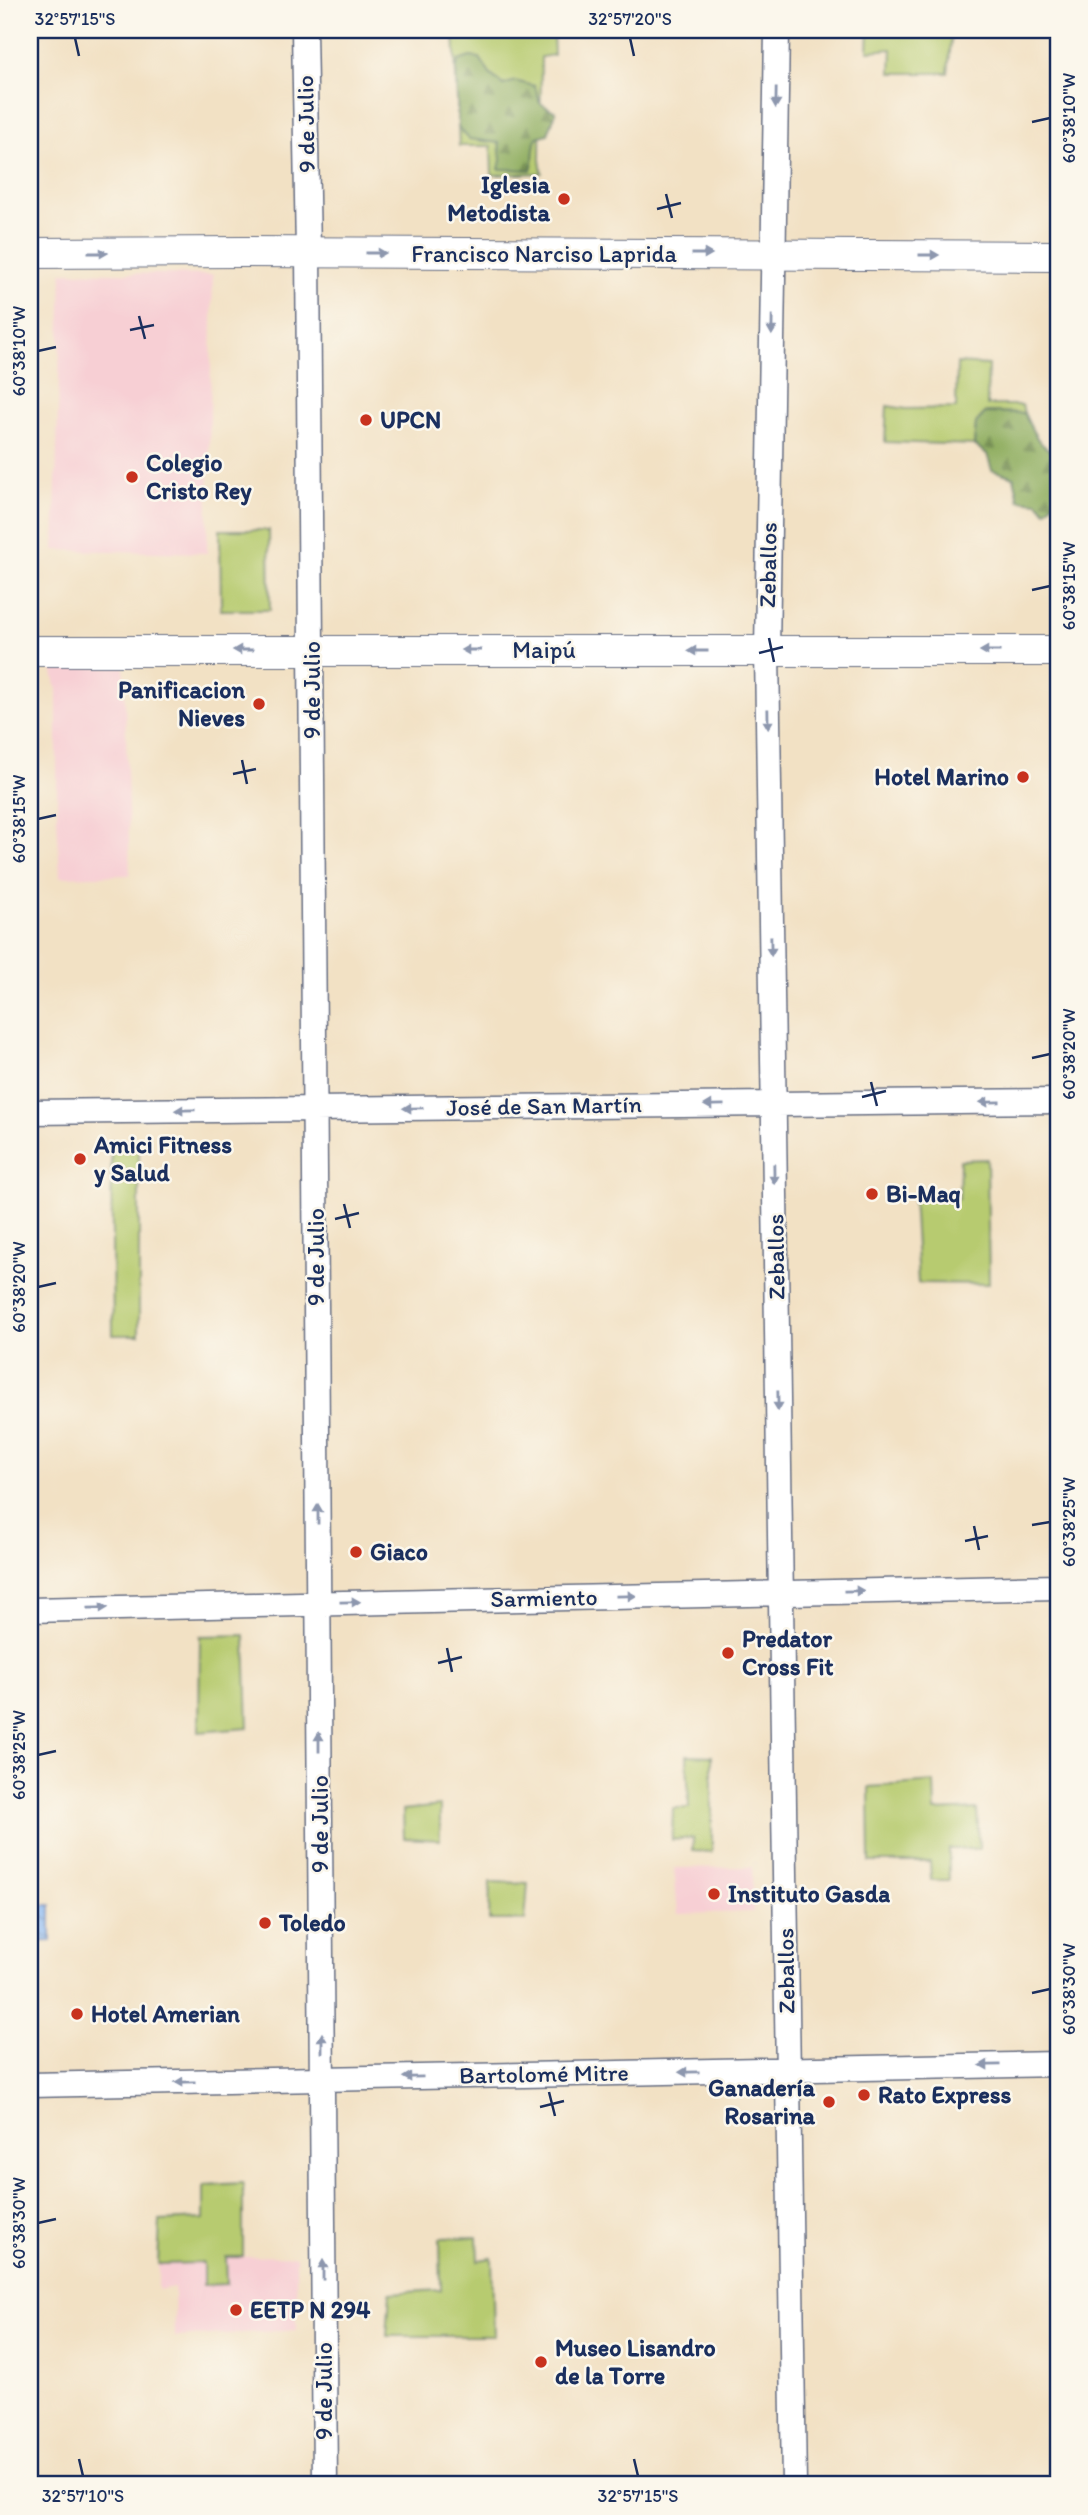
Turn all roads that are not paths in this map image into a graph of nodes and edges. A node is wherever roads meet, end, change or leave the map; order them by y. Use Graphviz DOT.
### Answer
graph roads {
  1 [pos="304,30"];
  2 [pos="777,30"];
  3 [pos="308,252"];
  4 [pos="30,253"];
  5 [pos="774,255"];
  6 [pos="1058,256"];
  7 [pos="311,650"];
  8 [pos="30,651"];
  9 [pos="766,651"];
  10 [pos="1058,652"];
  11 [pos="1058,1101"];
  12 [pos="773,1104"];
  13 [pos="314,1109"];
  14 [pos="30,1112"];
  15 [pos="1058,1587"];
  16 [pos="781,1593"];
  17 [pos="318,1603"];
  18 [pos="30,1610"];
  19 [pos="1058,2064"];
  20 [pos="788,2070"];
  21 [pos="322,2079"];
  22 [pos="30,2085"];
  23 [pos="325,2485"];
  24 [pos="794,2485"];
  1 -- 3 [label="street, 9 de Julio"];
  2 -- 5 [label="street, Zeballos, one-way"];
  4 -- 3 [label="main road, Francisco Narciso Laprida, one-way"];
  3 -- 5 [label="main road, Francisco Narciso Laprida, one-way"];
  3 -- 7 [label="street, 9 de Julio"];
  5 -- 6 [label="main road, Francisco Narciso Laprida, one-way"];
  5 -- 9 [label="street, Zeballos, one-way"];
  7 -- 8 [label="main road, Maipú, one-way"];
  9 -- 7 [label="main road, Maipú, one-way"];
  7 -- 13 [label="street, 9 de Julio"];
  10 -- 9 [label="main road, Maipú, one-way"];
  9 -- 12 [label="street, Zeballos, one-way"];
  11 -- 12 [label="street, José de San Martín, one-way"];
  12 -- 13 [label="street, José de San Martín, one-way"];
  12 -- 16 [label="street, Zeballos, one-way"];
  13 -- 14 [label="street, José de San Martín, one-way"];
  17 -- 13 [label="street, 9 de Julio, one-way"];
  16 -- 15 [label="street, Sarmiento, one-way"];
  17 -- 16 [label="street, Sarmiento, one-way"];
  16 -- 20 [label="street, Zeballos"];
  18 -- 17 [label="street, Sarmiento, one-way"];
  21 -- 17 [label="street, 9 de Julio, one-way"];
  19 -- 20 [label="street, Bartolomé Mitre, one-way"];
  20 -- 21 [label="street, Bartolomé Mitre, one-way"];
  20 -- 24 [label="street, Zeballos"];
  21 -- 22 [label="street, Bartolomé Mitre, one-way"];
  23 -- 21 [label="street, 9 de Julio, one-way"];
}
